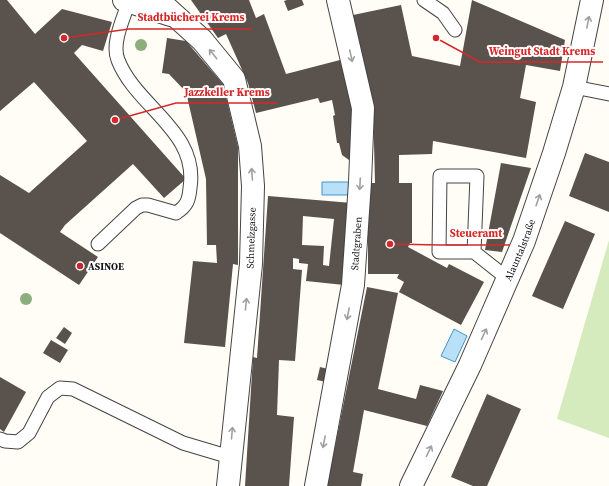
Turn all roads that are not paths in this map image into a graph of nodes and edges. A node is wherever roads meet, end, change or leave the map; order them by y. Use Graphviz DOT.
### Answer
graph roads {
  1 [pos="424,0"];
  2 [pos="592,0"];
  3 [pos="126,1"];
  4 [pos="165,8"];
  5 [pos="341,9"];
  6 [pos="454,30"];
  7 [pos="574,87"];
  8 [pos="609,94"];
  9 [pos="98,244"];
  10 [pos="474,252"];
  11 [pos="508,279"];
  12 [pos="0,439"];
  13 [pos="230,457"];
  14 [pos="228,486"];
  15 [pos="316,486"];
  16 [pos="411,486"];
  1 -- 6 [label="lane"];
  7 -- 2 [label="street, Alauntalstraße, one-way"];
  3 -- 4 [label="street"];
  3 -- 9 [label="lane"];
  13 -- 4 [label="street, Schmelzgasse, one-way"];
  5 -- 15 [label="street, Stadtgraben, one-way"];
  7 -- 8 [label="lane"];
  11 -- 7 [label="street, Alauntalstraße, one-way"];
  10 -- 10 [label="lane"];
  10 -- 11 [label="lane"];
  16 -- 11 [label="street, Alauntalstraße, one-way"];
  12 -- 13 [label="lane"];
  13 -- 14 [label="street, Schmelzgasse"];
}
